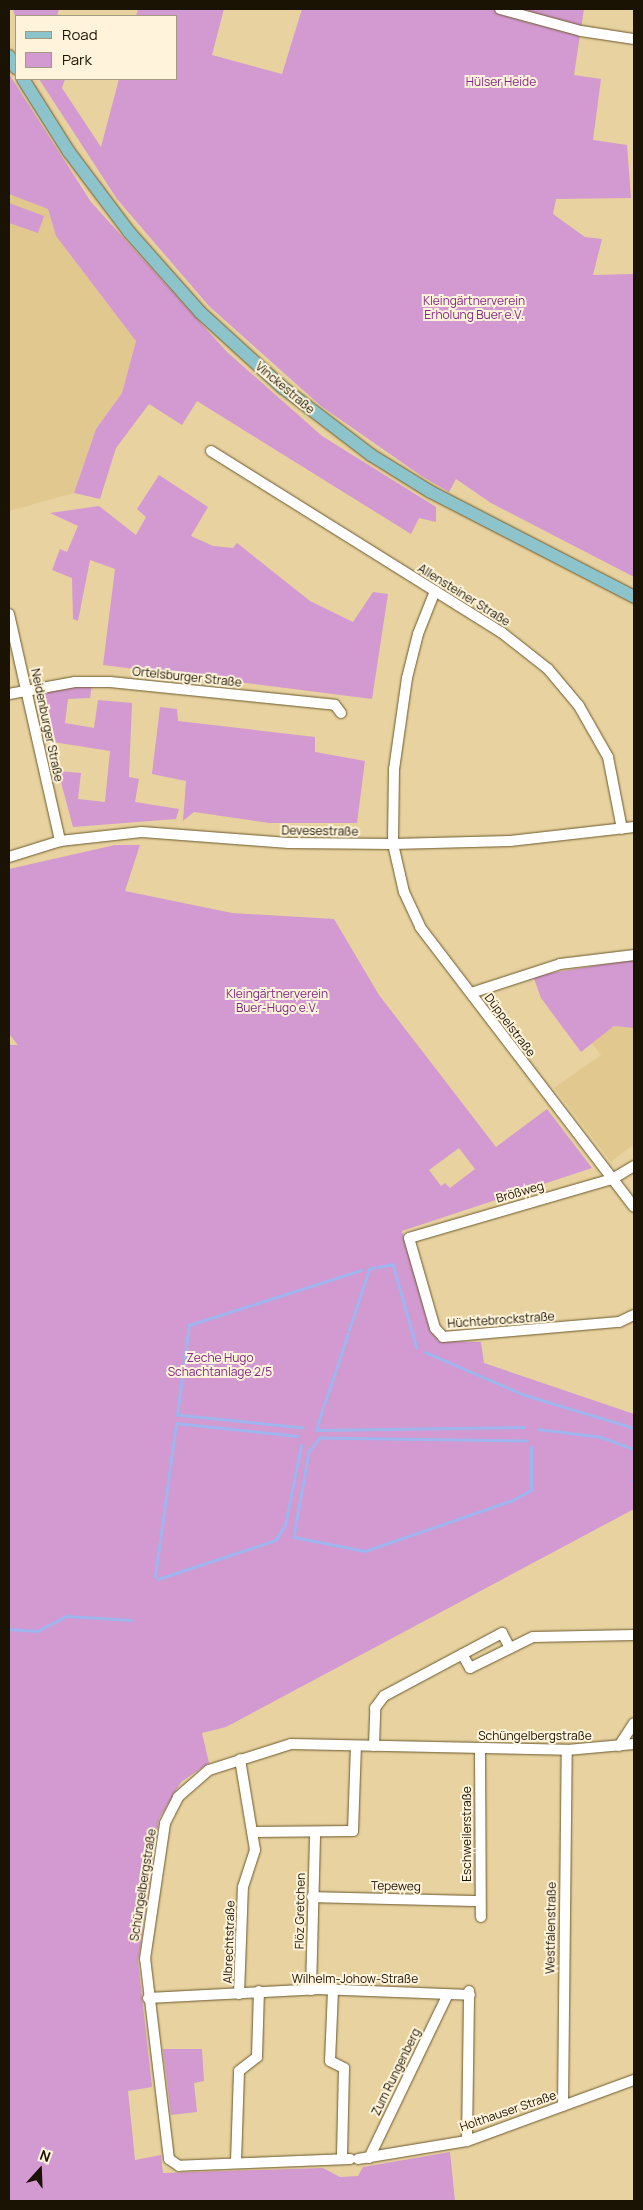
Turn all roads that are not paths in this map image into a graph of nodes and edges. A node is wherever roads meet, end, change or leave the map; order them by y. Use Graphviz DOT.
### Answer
graph roads {
  1 [pos="500,9"];
  2 [pos="634,39"];
  3 [pos="24,80"];
  4 [pos="211,451"];
  5 [pos="435,591"];
  6 [pos="634,597"];
  7 [pos="9,614"];
  8 [pos="26,690"];
  9 [pos="9,694"];
  10 [pos="341,713"];
  11 [pos="634,827"];
  12 [pos="622,829"];
  13 [pos="60,841"];
  14 [pos="394,844"];
  15 [pos="9,857"];
  16 [pos="634,955"];
  17 [pos="471,993"];
  18 [pos="634,1166"];
  19 [pos="612,1179"];
  20 [pos="634,1207"];
  21 [pos="409,1238"];
  22 [pos="634,1315"];
  23 [pos="634,1635"];
  24 [pos="510,1648"];
  25 [pos="462,1654"];
  26 [pos="634,1723"];
  27 [pos="634,1744"];
  28 [pos="356,1746"];
  29 [pos="374,1746"];
  30 [pos="620,1746"];
  31 [pos="480,1749"];
  32 [pos="567,1750"];
  33 [pos="240,1759"];
  34 [pos="253,1832"];
  35 [pos="315,1833"];
  36 [pos="312,1897"];
  37 [pos="479,1901"];
  38 [pos="481,1917"];
  39 [pos="311,1990"];
  40 [pos="332,1990"];
  41 [pos="259,1991"];
  42 [pos="239,1994"];
  43 [pos="447,1996"];
  44 [pos="148,1998"];
  45 [pos="634,2080"];
  46 [pos="563,2106"];
  47 [pos="467,2141"];
  48 [pos="355,2159"];
  49 [pos="236,2162"];
  50 [pos="172,2163"];
  1 -- 2 [label="street"];
  3 -- 6 [label="main road, Vinckestraße"];
  4 -- 5 [label="street, Allensteiner Straße"];
  5 -- 12 [label="street, Allensteiner Straße"];
  5 -- 14 [label="street, Düppelstraße"];
  7 -- 8 [label="street, Neidenburger Straße"];
  8 -- 9 [label="street, Ortelsburger Straße"];
  8 -- 10 [label="street, Ortelsburger Straße"];
  8 -- 13 [label="street, Neidenburger Straße"];
  11 -- 12 [label="street, Devesestraße"];
  12 -- 14 [label="street, Devesestraße"];
  13 -- 14 [label="street, Devesestraße"];
  13 -- 15 [label="street, Devesestraße"];
  14 -- 17 [label="street, Düppelstraße"];
  16 -- 17 [label="street"];
  17 -- 19 [label="street, Düppelstraße"];
  18 -- 19 [label="street, Brößweg"];
  19 -- 20 [label="street, Düppelstraße"];
  19 -- 21 [label="street, Brößweg"];
  21 -- 22 [label="street, Hüchtebrockstraße"];
  23 -- 24 [label="street"];
  24 -- 25 [label="street"];
  24 -- 25 [label="street"];
  25 -- 29 [label="street"];
  26 -- 30 [label="street"];
  27 -- 30 [label="street, Schüngelbergstraße"];
  28 -- 29 [label="street, Schüngelbergstraße"];
  28 -- 33 [label="street, Schüngelbergstraße"];
  28 -- 35 [label="street"];
  29 -- 31 [label="street, Schüngelbergstraße"];
  30 -- 32 [label="street, Schüngelbergstraße"];
  31 -- 32 [label="street, Schüngelbergstraße"];
  31 -- 37 [label="street, Eschweilerstraße"];
  32 -- 46 [label="street, Westfalenstraße"];
  33 -- 34 [label="street, Albrechtstraße"];
  33 -- 44 [label="street, Schüngelbergstraße"];
  34 -- 35 [label="street"];
  34 -- 42 [label="street, Albrechtstraße"];
  35 -- 36 [label="street, Flöz Gretchen"];
  36 -- 37 [label="street, Tepeweg"];
  36 -- 39 [label="street, Flöz Gretchen"];
  37 -- 38 [label="street, Eschweilerstraße"];
  39 -- 40 [label="street, Wilhelm-Johow-Straße"];
  39 -- 41 [label="street, Wilhelm-Johow-Straße"];
  40 -- 43 [label="street, Wilhelm-Johow-Straße"];
  40 -- 48 [label="street"];
  41 -- 42 [label="street, Wilhelm-Johow-Straße"];
  41 -- 49 [label="street"];
  42 -- 44 [label="street, Albrechtstraße"];
  43 -- 47 [label="street, Wilhelm-Johow-Straße"];
  43 -- 48 [label="street, Zum Rungenberg"];
  44 -- 50 [label="street, Schüngelbergstraße"];
  45 -- 46 [label="street, Holthauser Straße"];
  46 -- 47 [label="street, Holthauser Straße"];
  47 -- 48 [label="street, Holthauser Straße"];
  48 -- 49 [label="street, Holthauser Straße"];
  49 -- 50 [label="street, Holthauser Straße"];
}
